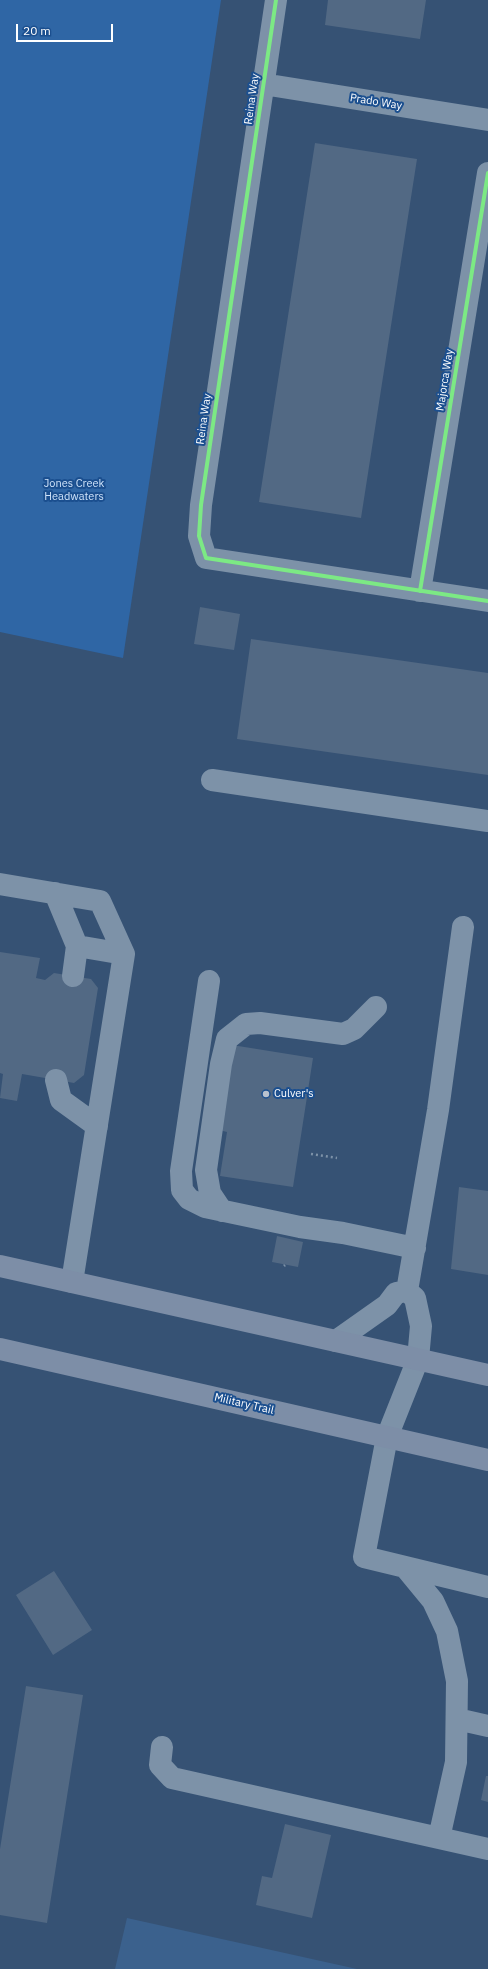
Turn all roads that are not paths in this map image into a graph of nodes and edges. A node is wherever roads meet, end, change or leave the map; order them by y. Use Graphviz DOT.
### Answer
graph roads {
  1 [pos="276,0"];
  2 [pos="263,84"];
  3 [pos="488,120"];
  4 [pos="488,173"];
  5 [pos="420,591"];
  6 [pos="488,601"];
  7 [pos="212,780"];
  8 [pos="488,821"];
  9 [pos="0,884"];
  10 [pos="55,893"];
  11 [pos="463,927"];
  12 [pos="77,946"];
  13 [pos="124,954"];
  14 [pos="73,976"];
  15 [pos="209,981"];
  16 [pos="376,1007"];
  17 [pos="227,1039"];
  18 [pos="197,1060"];
  19 [pos="56,1080"];
  20 [pos="97,1126"];
  21 [pos="222,1211"];
  22 [pos="415,1248"];
  23 [pos="0,1266"];
  24 [pos="72,1282"];
  25 [pos="407,1291"];
  26 [pos="336,1341"];
  27 [pos="0,1349"];
  28 [pos="418,1359"];
  29 [pos="488,1375"];
  30 [pos="387,1437"];
  31 [pos="488,1460"];
  32 [pos="405,1567"];
  33 [pos="488,1587"];
  34 [pos="458,1719"];
  35 [pos="488,1726"];
  36 [pos="162,1747"];
  37 [pos="439,1838"];
  38 [pos="488,1849"];
  1 -- 2 [label="street, Reina Way"];
  2 -- 3 [label="street, Prado Way"];
  2 -- 5 [label="street, Reina Way"];
  4 -- 5 [label="street, Majorca Way"];
  5 -- 6 [label="street, Reina Way"];
  7 -- 8 [label="street"];
  9 -- 10 [label="street"];
  10 -- 12 [label="street"];
  10 -- 13 [label="street"];
  11 -- 22 [label="street"];
  12 -- 13 [label="street"];
  12 -- 14 [label="street"];
  13 -- 20 [label="street"];
  15 -- 18 [label="street"];
  16 -- 17 [label="street"];
  17 -- 18 [label="street"];
  17 -- 21 [label="street"];
  18 -- 21 [label="street"];
  19 -- 20 [label="street"];
  20 -- 24 [label="street"];
  21 -- 22 [label="street"];
  22 -- 25 [label="street"];
  23 -- 24 [label="main road"];
  24 -- 26 [label="main road"];
  25 -- 26 [label="street"];
  25 -- 28 [label="street"];
  26 -- 28 [label="main road"];
  27 -- 30 [label="main road, Military Trail"];
  28 -- 29 [label="main road"];
  28 -- 30 [label="street"];
  30 -- 31 [label="main road, Military Trail"];
  30 -- 32 [label="street"];
  32 -- 33 [label="street"];
  32 -- 34 [label="street"];
  34 -- 35 [label="street"];
  34 -- 37 [label="street"];
  36 -- 37 [label="street"];
  37 -- 38 [label="street"];
}
